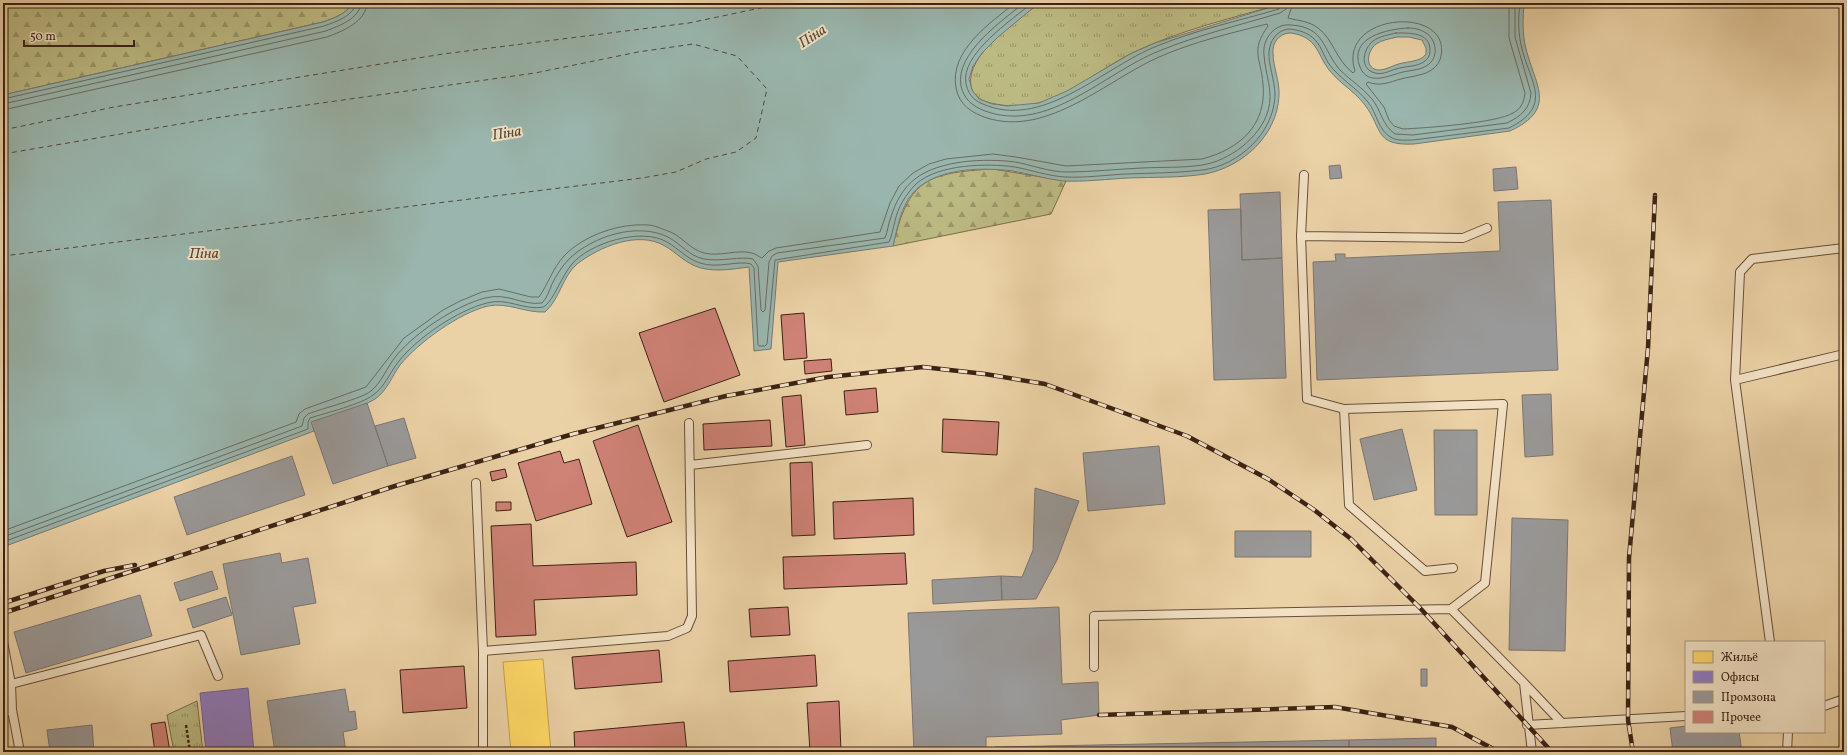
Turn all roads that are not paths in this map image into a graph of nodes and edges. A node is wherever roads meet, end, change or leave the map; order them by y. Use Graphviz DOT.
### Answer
graph roads {
  1 [pos="1304,175"];
  2 [pos="1487,228"];
  3 [pos="1301,236"];
  4 [pos="1844,248"];
  5 [pos="1844,354"];
  6 [pos="1735,380"];
  7 [pos="1344,409"];
  8 [pos="689,423"];
  9 [pos="867,444"];
  10 [pos="690,465"];
  11 [pos="476,483"];
  12 [pos="1453,568"];
  13 [pos="1451,609"];
  14 [pos="1770,641"];
  15 [pos="3,642"];
  16 [pos="483,651"];
  17 [pos="1094,667"];
  18 [pos="218,676"];
  19 [pos="1524,683"];
  20 [pos="11,684"];
  21 [pos="1844,699"];
  22 [pos="1825,706"];
  23 [pos="12,710"];
  24 [pos="3,713"];
  25 [pos="1685,716"];
  26 [pos="1562,723"];
  27 [pos="1528,725"];
  28 [pos="1788,733"];
  29 [pos="20,752"];
  30 [pos="483,752"];
  31 [pos="1532,752"];
  32 [pos="1787,752"];
  1 -- 3 [label="lane"];
  2 -- 3 [label="lane"];
  3 -- 7 [label="lane"];
  4 -- 6 [label="lane"];
  5 -- 6 [label="lane"];
  6 -- 14 [label="lane"];
  7 -- 12 [label="lane"];
  7 -- 13 [label="lane"];
  8 -- 10 [label="lane"];
  9 -- 10 [label="lane"];
  10 -- 16 [label="lane"];
  11 -- 16 [label="lane"];
  13 -- 17 [label="lane"];
  13 -- 19 [label="lane"];
  15 -- 20 [label="lane"];
  16 -- 30 [label="lane"];
  18 -- 20 [label="lane"];
  19 -- 26 [label="lane"];
  19 -- 27 [label="lane"];
  20 -- 23 [label="lane"];
  21 -- 22 [label="lane"];
  23 -- 24 [label="lane"];
  23 -- 29 [label="lane"];
  25 -- 26 [label="lane"];
  26 -- 27 [label="lane"];
  27 -- 31 [label="lane"];
  28 -- 32 [label="lane"];
}
